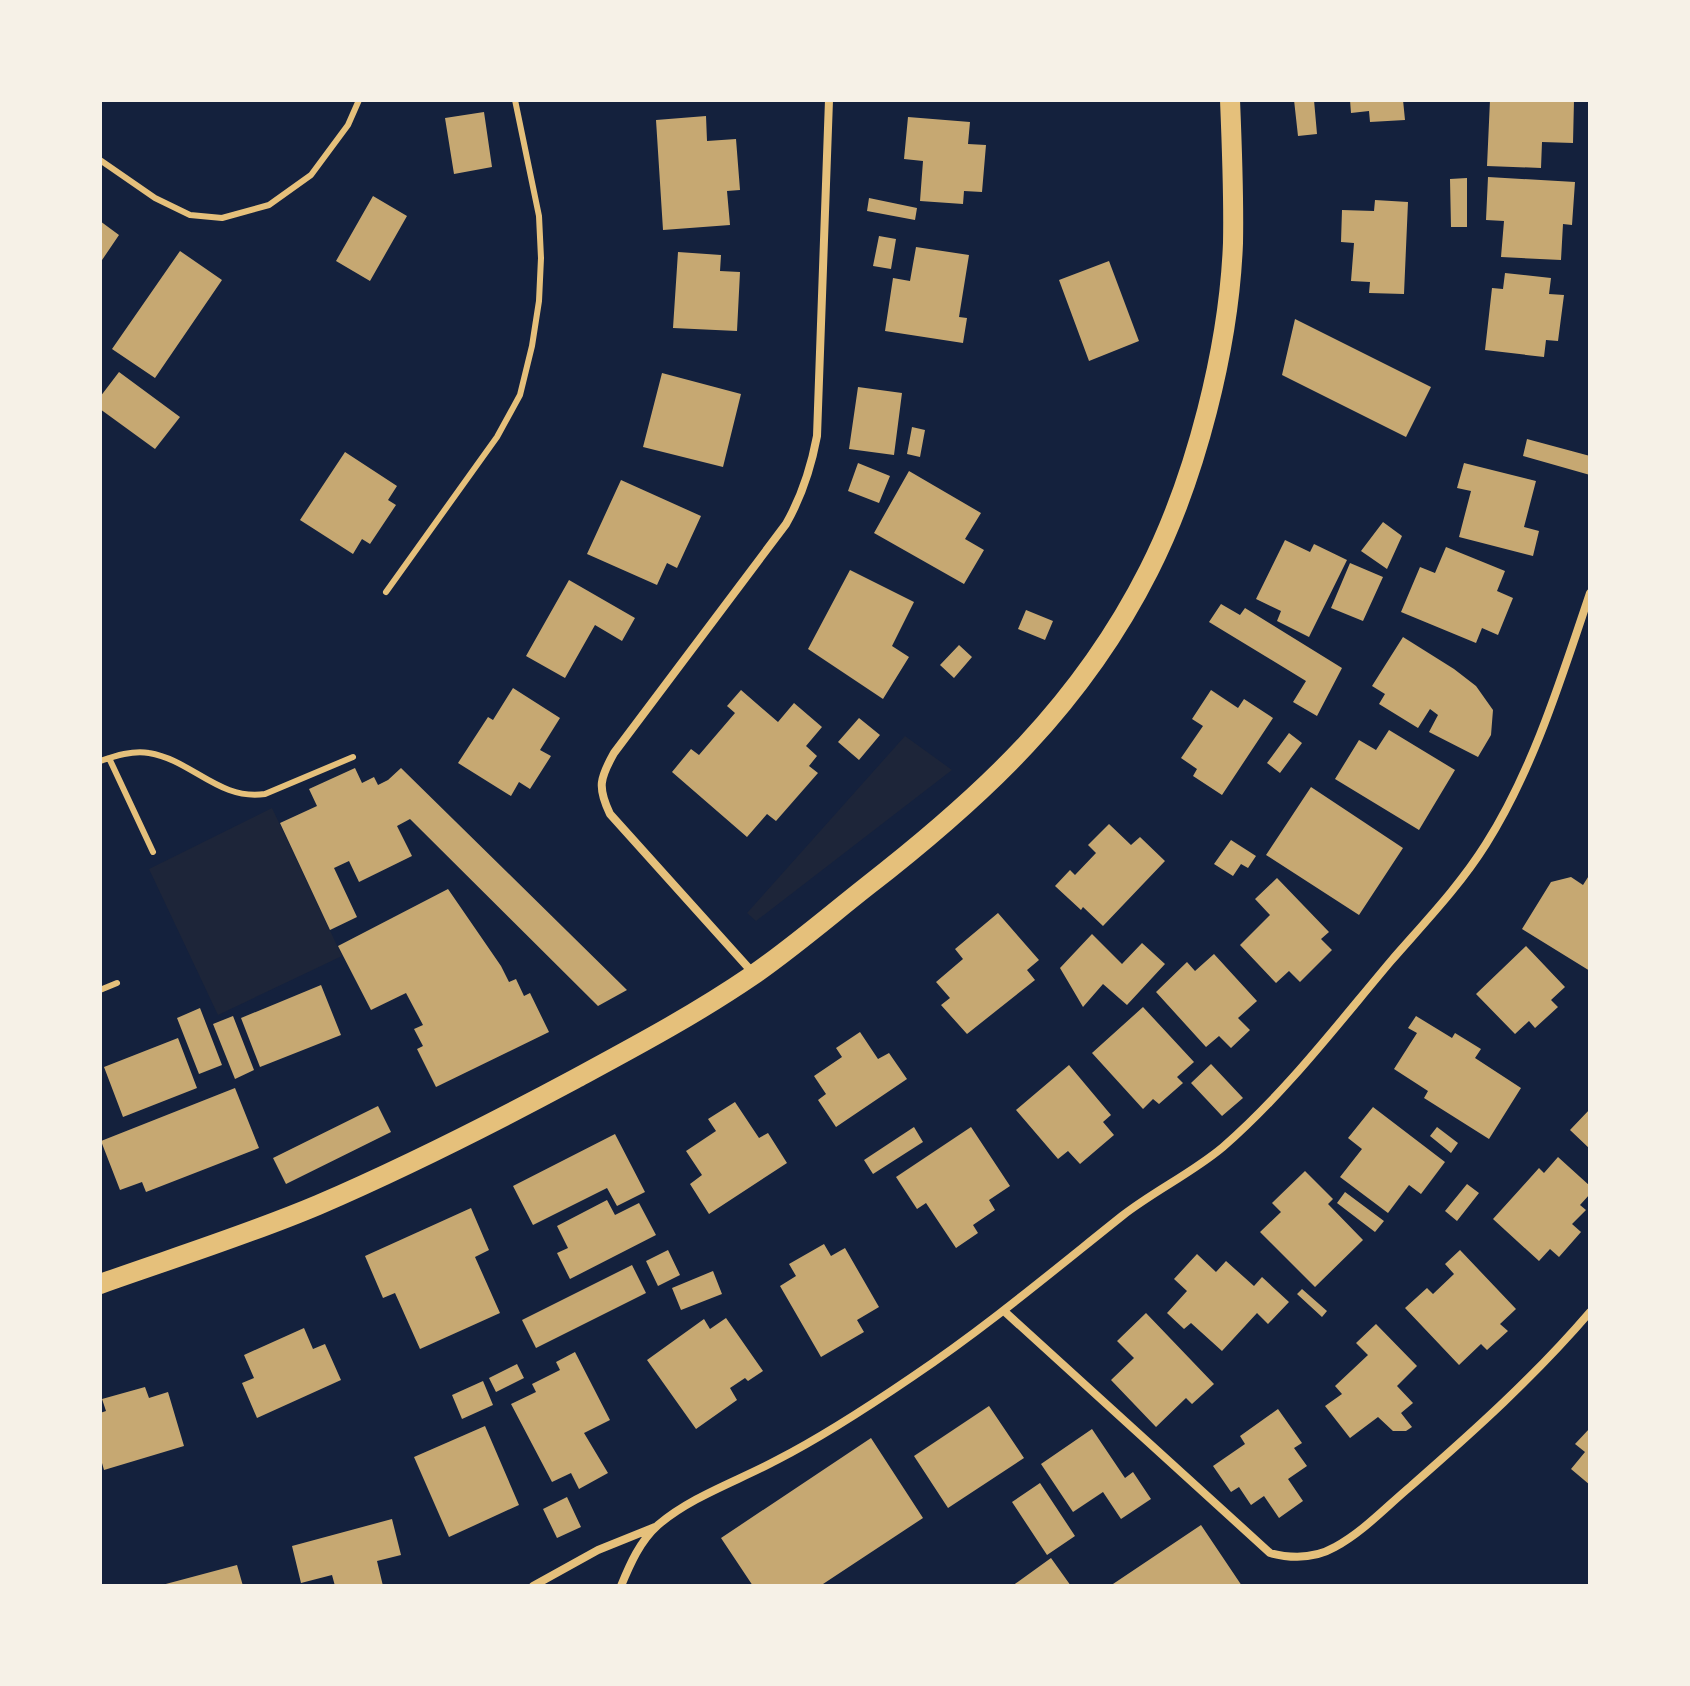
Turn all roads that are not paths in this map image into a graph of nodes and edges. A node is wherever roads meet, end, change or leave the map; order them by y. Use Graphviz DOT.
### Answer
graph roads {
  1 [pos="359,100"];
  2 [pos="515,100"];
  3 [pos="829,100"];
  4 [pos="1230,100"];
  5 [pos="100,160"];
  6 [pos="386,592"];
  7 [pos="1589,597"];
  8 [pos="353,757"];
  9 [pos="109,758"];
  10 [pos="100,761"];
  11 [pos="153,852"];
  12 [pos="754,974"];
  13 [pos="117,983"];
  14 [pos="100,990"];
  15 [pos="100,1284"];
  16 [pos="1004,1311"];
  17 [pos="1590,1312"];
  18 [pos="656,1527"];
  19 [pos="533,1586"];
  20 [pos="621,1586"];
  1 -- 5 [label="lane"];
  2 -- 6 [label="lane"];
  3 -- 12 [label="street"];
  4 -- 12 [label="main road"];
  7 -- 16 [label="street"];
  8 -- 9 [label="lane"];
  9 -- 10 [label="lane"];
  9 -- 11 [label="lane"];
  12 -- 15 [label="main road"];
  13 -- 14 [label="lane"];
  16 -- 17 [label="street"];
  16 -- 18 [label="street"];
  18 -- 19 [label="street"];
  18 -- 20 [label="street"];
}
